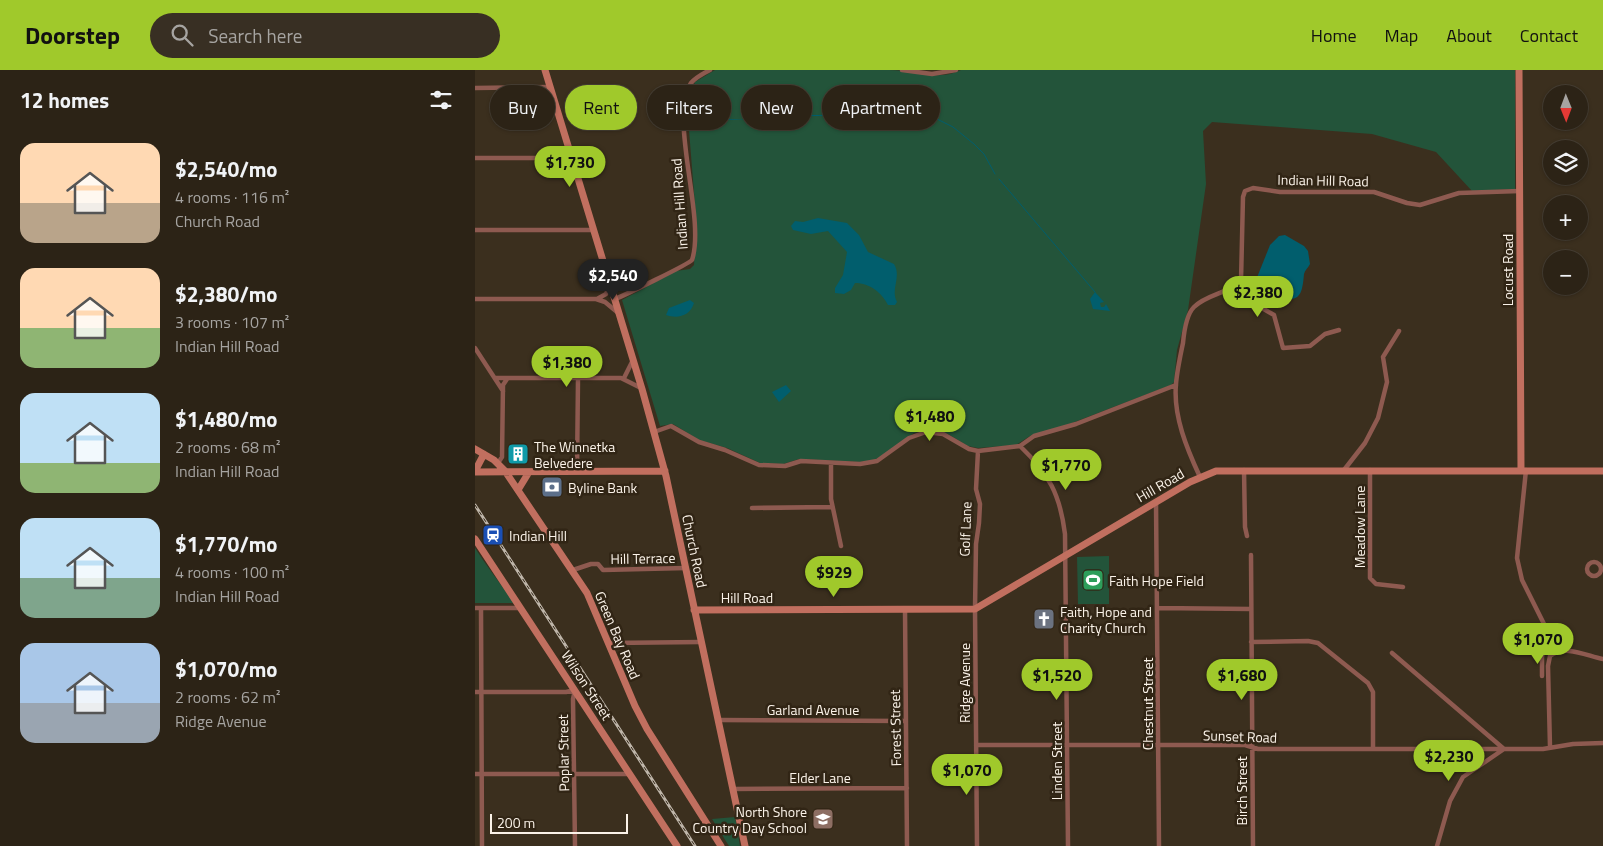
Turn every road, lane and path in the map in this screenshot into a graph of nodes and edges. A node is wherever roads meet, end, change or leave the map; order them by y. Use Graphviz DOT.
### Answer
graph roads {
  1 [pos="545,70"];
  2 [pos="710,70"];
  3 [pos="902,70"];
  4 [pos="956,70"];
  5 [pos="1519,70"];
  6 [pos="549,85"];
  7 [pos="475,88"];
  8 [pos="490,88"];
  9 [pos="555,103"];
  10 [pos="475,158"];
  11 [pos="572,158"];
  12 [pos="1519,190"];
  13 [pos="475,230"];
  14 [pos="594,230"];
  15 [pos="1241,281"];
  16 [pos="610,284"];
  17 [pos="475,299"];
  18 [pos="595,299"];
  19 [pos="615,299"];
  20 [pos="619,314"];
  21 [pos="1339,330"];
  22 [pos="1399,331"];
  23 [pos="475,348"];
  24 [pos="633,360"];
  25 [pos="495,378"];
  26 [pos="625,378"];
  27 [pos="507,379"];
  28 [pos="578,379"];
  29 [pos="1176,385"];
  30 [pos="642,389"];
  31 [pos="503,391"];
  32 [pos="654,432"];
  33 [pos="1020,446"];
  34 [pos="475,449"];
  35 [pos="978,451"];
  36 [pos="484,454"];
  37 [pos="498,463"];
  38 [pos="831,464"];
  39 [pos="1244,470"];
  40 [pos="1344,470"];
  41 [pos="1370,470"];
  42 [pos="1523,470"];
  43 [pos="665,471"];
  44 [pos="1603,471"];
  45 [pos="475,472"];
  46 [pos="505,472"];
  47 [pos="529,472"];
  48 [pos="577,472"];
  49 [pos="1199,477"];
  50 [pos="518,490"];
  51 [pos="1156,502"];
  52 [pos="832,507"];
  53 [pos="752,508"];
  54 [pos="1247,536"];
  55 [pos="475,539"];
  56 [pos="841,546"];
  57 [pos="1066,555"];
  58 [pos="1251,556"];
  59 [pos="686,568"];
  60 [pos="573,570"];
  61 [pos="1403,587"];
  62 [pos="475,608"];
  63 [pos="481,608"];
  64 [pos="521,608"];
  65 [pos="1157,608"];
  66 [pos="905,609"];
  67 [pos="975,609"];
  68 [pos="1251,609"];
  69 [pos="694,610"];
  70 [pos="701,642"];
  71 [pos="1251,642"];
  72 [pos="609,643"];
  73 [pos="1392,653"];
  74 [pos="1603,659"];
  75 [pos="1542,676"];
  76 [pos="575,690"];
  77 [pos="475,692"];
  78 [pos="482,692"];
  79 [pos="719,720"];
  80 [pos="906,721"];
  81 [pos="1603,743"];
  82 [pos="976,745"];
  83 [pos="1067,746"];
  84 [pos="1158,746"];
  85 [pos="1252,747"];
  86 [pos="1550,747"];
  87 [pos="1373,748"];
  88 [pos="1504,749"];
  89 [pos="478,774"];
  90 [pos="630,774"];
  91 [pos="574,775"];
  92 [pos="907,788"];
  93 [pos="733,789"];
  94 [pos="744,844"];
  95 [pos="483,846"];
  96 [pos="575,846"];
  97 [pos="677,846"];
  98 [pos="721,846"];
  99 [pos="907,846"];
  100 [pos="977,846"];
  101 [pos="1068,846"];
  102 [pos="1159,846"];
  103 [pos="1253,846"];
  104 [pos="1437,846"];
  1 -- 6 [label="street, Church Road"];
  2 -- 19 [label="street, Indian Hill Road"];
  3 -- 4 [label="street"];
  5 -- 12 [label="street, Locust Road"];
  7 -- 8 [label="street"];
  9 -- 11 [label="street, Church Road"];
  10 -- 11 [label="street"];
  11 -- 14 [label="street, Church Road"];
  12 -- 15 [label="street, Indian Hill Road"];
  12 -- 42 [label="street, Locust Road"];
  13 -- 14 [label="street"];
  14 -- 16 [label="street, Church Road"];
  15 -- 21 [label="street"];
  15 -- 29 [label="street"];
  16 -- 18 [label="street"];
  16 -- 19 [label="street, Church Road"];
  17 -- 18 [label="street"];
  18 -- 20 [label="street"];
  19 -- 20 [label="street, Church Road"];
  20 -- 24 [label="street, Church Road"];
  22 -- 40 [label="street"];
  23 -- 25 [label="street"];
  24 -- 26 [label="street"];
  24 -- 30 [label="street, Church Road"];
  25 -- 27 [label="street"];
  25 -- 31 [label="street"];
  26 -- 28 [label="street"];
  26 -- 30 [label="street"];
  27 -- 28 [label="street"];
  27 -- 31 [label="street"];
  28 -- 48 [label="street"];
  29 -- 33 [label="street"];
  29 -- 49 [label="street"];
  30 -- 32 [label="street, Church Road"];
  31 -- 37 [label="street"];
  32 -- 38 [label="street"];
  32 -- 43 [label="street, Church Road"];
  33 -- 35 [label="street"];
  33 -- 57 [label="street"];
  34 -- 36 [label="street, Green Bay Road"];
  35 -- 38 [label="street"];
  35 -- 67 [label="street, Golf Lane"];
  36 -- 37 [label="street, Green Bay Road"];
  36 -- 45 [label="street"];
  37 -- 46 [label="street, Green Bay Road"];
  38 -- 52 [label="street"];
  39 -- 40 [label="street, Hill Road"];
  39 -- 49 [label="street, Hill Road"];
  39 -- 54 [label="street"];
  40 -- 41 [label="street, Hill Road"];
  41 -- 42 [label="street, Hill Road"];
  41 -- 61 [label="street, Meadow Lane"];
  42 -- 44 [label="street, Hill Road"];
  42 -- 75 [label="street"];
  43 -- 48 [label="street"];
  43 -- 59 [label="street, Church Road"];
  45 -- 46 [label="street"];
  46 -- 47 [label="street"];
  46 -- 50 [label="street, Green Bay Road"];
  47 -- 48 [label="street"];
  47 -- 50 [label="street"];
  49 -- 51 [label="street, Hill Road"];
  50 -- 60 [label="street, Green Bay Road"];
  51 -- 57 [label="street, Hill Road"];
  51 -- 65 [label="street, Chestnut Street"];
  52 -- 53 [label="street"];
  52 -- 56 [label="street"];
  55 -- 64 [label="street, Wilson Street"];
  57 -- 67 [label="street, Hill Road"];
  57 -- 83 [label="street, Linden Street"];
  58 -- 68 [label="street, Birch Street"];
  59 -- 60 [label="street, Hill Terrace"];
  59 -- 69 [label="street, Church Road"];
  60 -- 72 [label="street, Green Bay Road"];
  62 -- 63 [label="street"];
  63 -- 64 [label="street"];
  63 -- 78 [label="street"];
  64 -- 76 [label="street, Wilson Street"];
  65 -- 68 [label="street"];
  65 -- 84 [label="street, Chestnut Street"];
  66 -- 67 [label="street, Hill Road"];
  66 -- 69 [label="street, Hill Road"];
  66 -- 80 [label="street, Forest Street"];
  67 -- 82 [label="street, Ridge Avenue"];
  68 -- 71 [label="street, Birch Street"];
  69 -- 70 [label="street, Church Road"];
  70 -- 72 [label="street"];
  70 -- 79 [label="street, Church Road"];
  71 -- 85 [label="street, Birch Street"];
  71 -- 87 [label="street"];
  72 -- 98 [label="street, Green Bay Road"];
  73 -- 88 [label="street"];
  74 -- 86 [label="street"];
  76 -- 78 [label="street"];
  76 -- 90 [label="street, Wilson Street"];
  76 -- 91 [label="street, Poplar Street"];
  77 -- 78 [label="street"];
  78 -- 89 [label="street"];
  79 -- 80 [label="street, Garland Avenue"];
  79 -- 93 [label="street, Church Road"];
  80 -- 92 [label="street, Forest Street"];
  81 -- 86 [label="street, Sunset Road"];
  82 -- 83 [label="street, Sunset Road"];
  82 -- 100 [label="street, Ridge Avenue"];
  83 -- 84 [label="street, Sunset Road"];
  83 -- 101 [label="street, Linden Street"];
  84 -- 85 [label="street, Sunset Road"];
  84 -- 102 [label="street, Chestnut Street"];
  85 -- 87 [label="street, Sunset Road"];
  85 -- 103 [label="street, Birch Street"];
  86 -- 88 [label="street, Sunset Road"];
  87 -- 88 [label="street, Sunset Road"];
  88 -- 104 [label="street"];
  89 -- 91 [label="street"];
  89 -- 95 [label="street"];
  90 -- 91 [label="street"];
  90 -- 97 [label="street, Wilson Street"];
  91 -- 96 [label="street, Poplar Street"];
  92 -- 93 [label="street, Elder Lane"];
  92 -- 99 [label="street, Forest Street"];
  93 -- 94 [label="street, Church Road"];
}
